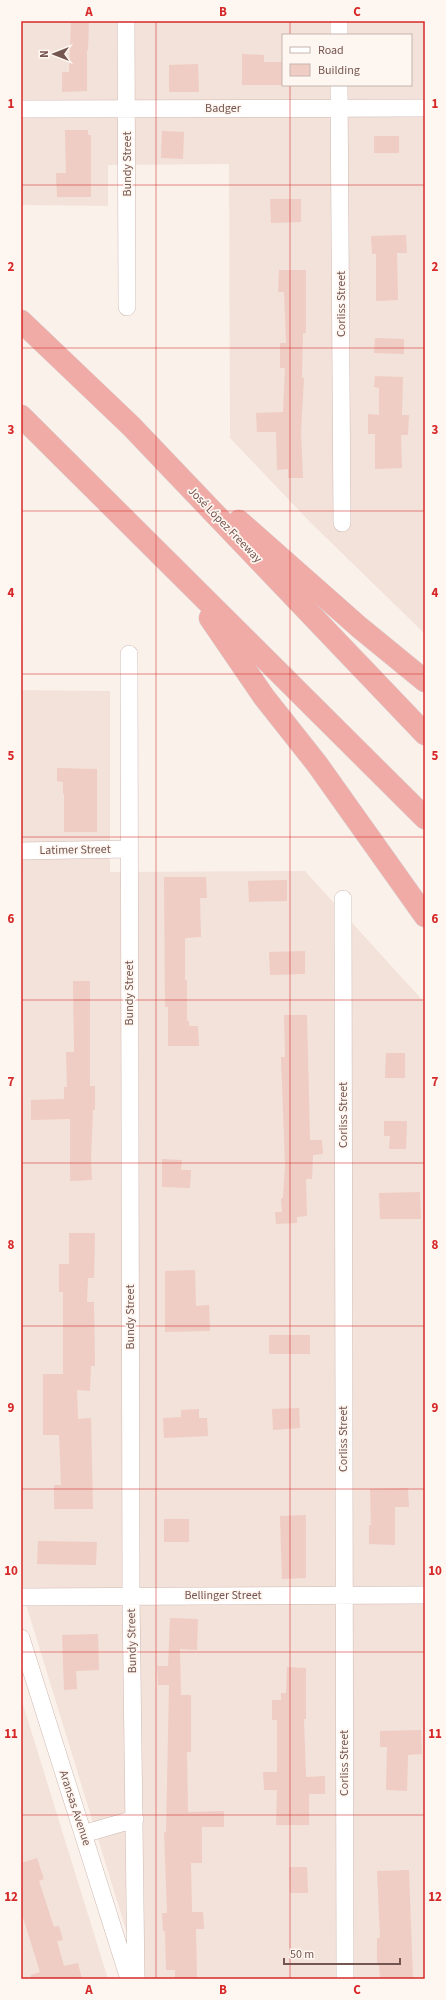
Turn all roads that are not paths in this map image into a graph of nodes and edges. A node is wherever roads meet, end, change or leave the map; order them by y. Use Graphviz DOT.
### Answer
graph roads {
  1 [pos="126,21"];
  2 [pos="339,21"];
  3 [pos="339,34"];
  4 [pos="339,86"];
  5 [pos="126,107"];
  6 [pos="339,108"];
  7 [pos="425,108"];
  8 [pos="21,109"];
  9 [pos="127,307"];
  10 [pos="21,321"];
  11 [pos="21,416"];
  12 [pos="131,426"];
  13 [pos="342,523"];
  14 [pos="180,574"];
  15 [pos="129,654"];
  16 [pos="425,681"];
  17 [pos="425,734"];
  18 [pos="425,818"];
  19 [pos="129,848"];
  20 [pos="21,851"];
  21 [pos="343,899"];
  22 [pos="425,916"];
  23 [pos="343,1595"];
  24 [pos="425,1595"];
  25 [pos="131,1596"];
  26 [pos="21,1597"];
  27 [pos="21,1638"];
  28 [pos="135,1819"];
  29 [pos="83,1834"];
  30 [pos="129,1979"];
  31 [pos="136,1979"];
  32 [pos="345,1979"];
  1 -- 5 [label="street, Bundy Street"];
  2 -- 3 [label="street"];
  4 -- 6 [label="street, Corliss Street"];
  5 -- 6 [label="street, Badger"];
  5 -- 8 [label="street, Badger"];
  5 -- 9 [label="street, Bundy Street"];
  6 -- 7 [label="street, Badger"];
  6 -- 13 [label="street, Corliss Street"];
  10 -- 12 [label="highway, José López Freeway"];
  11 -- 14 [label="highway"];
  12 -- 16 [label="highway"];
  12 -- 17 [label="highway, José López Freeway"];
  14 -- 18 [label="highway"];
  14 -- 22 [label="highway"];
  15 -- 19 [label="street, Bundy Street"];
  19 -- 20 [label="street, Latimer Street"];
  19 -- 25 [label="street, Bundy Street"];
  21 -- 23 [label="street, Corliss Street"];
  23 -- 24 [label="street, Bellinger Street"];
  23 -- 25 [label="street, Bellinger Street"];
  23 -- 32 [label="street, Corliss Street"];
  25 -- 26 [label="street, Bellinger Street"];
  25 -- 28 [label="street, Bundy Street"];
  27 -- 29 [label="street, Aransas Avenue"];
  28 -- 29 [label="street"];
  28 -- 31 [label="street, Bundy Street"];
  29 -- 30 [label="street, Aransas Avenue"];
}
